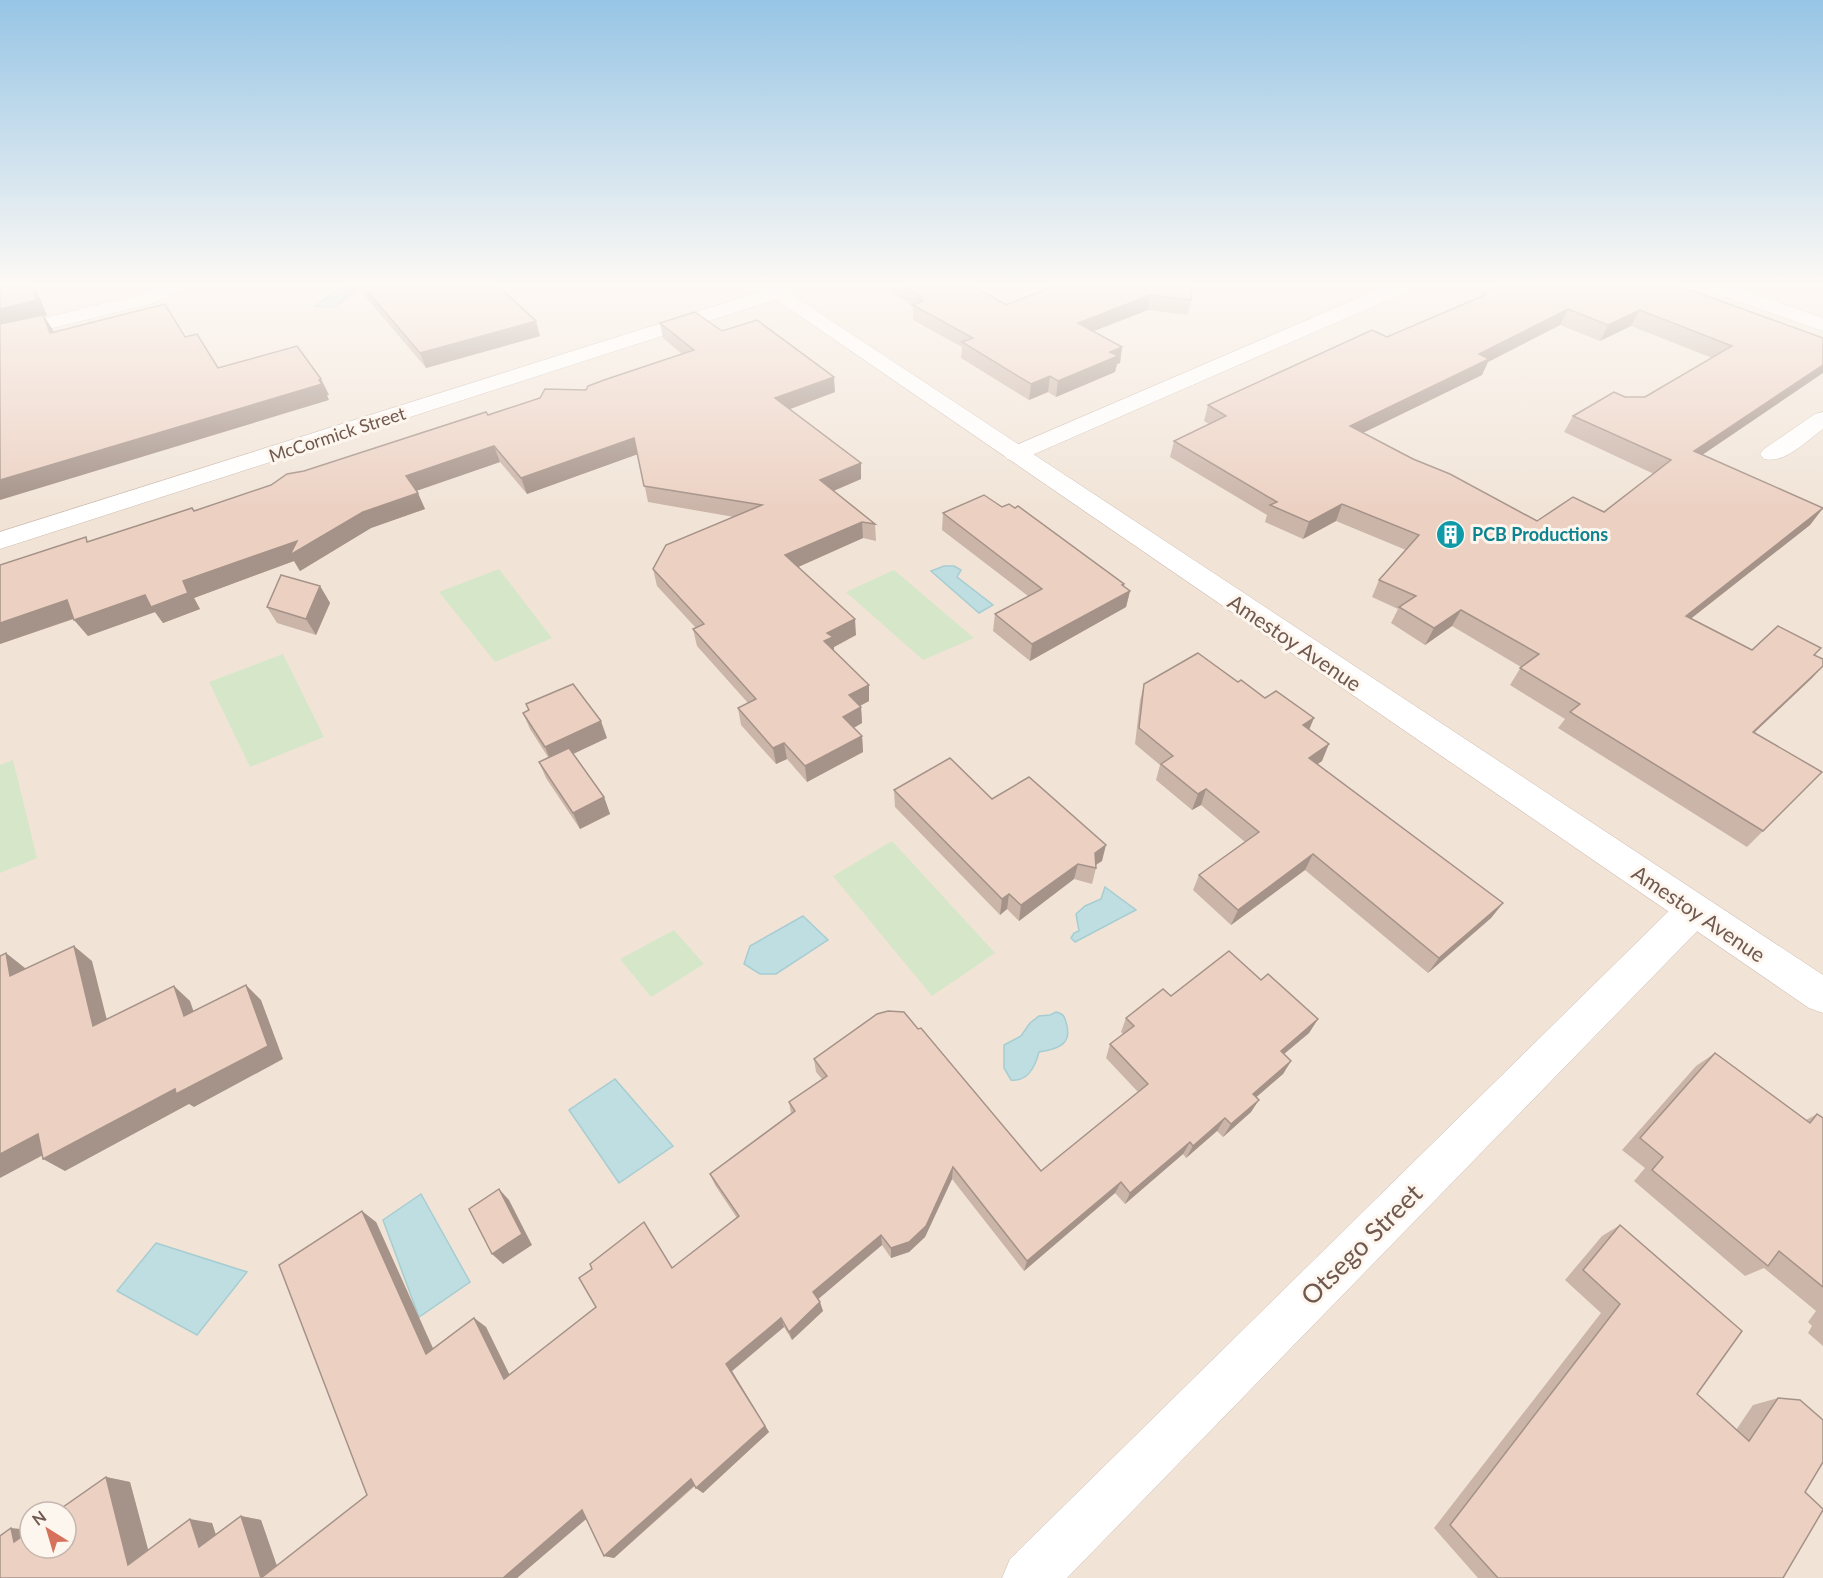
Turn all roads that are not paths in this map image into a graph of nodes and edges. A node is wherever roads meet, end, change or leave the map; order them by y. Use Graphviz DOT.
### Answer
graph roads {
  1 [pos="556,361"];
  2 [pos="877,361"];
  3 [pos="1231,361"];
  4 [pos="1823,419"];
  5 [pos="1772,453"];
  6 [pos="1015,454"];
  7 [pos="0,542"];
  8 [pos="1694,910"];
  9 [pos="1823,996"];
  10 [pos="1029,1578"];
  1 -- 7 [label="street, McCormick Street"];
  2 -- 6 [label="street, Amestoy Avenue"];
  3 -- 6 [label="street"];
  4 -- 5 [label="street"];
  6 -- 8 [label="street, Amestoy Avenue"];
  8 -- 9 [label="street, Amestoy Avenue"];
  8 -- 10 [label="street, Otsego Street"];
}
